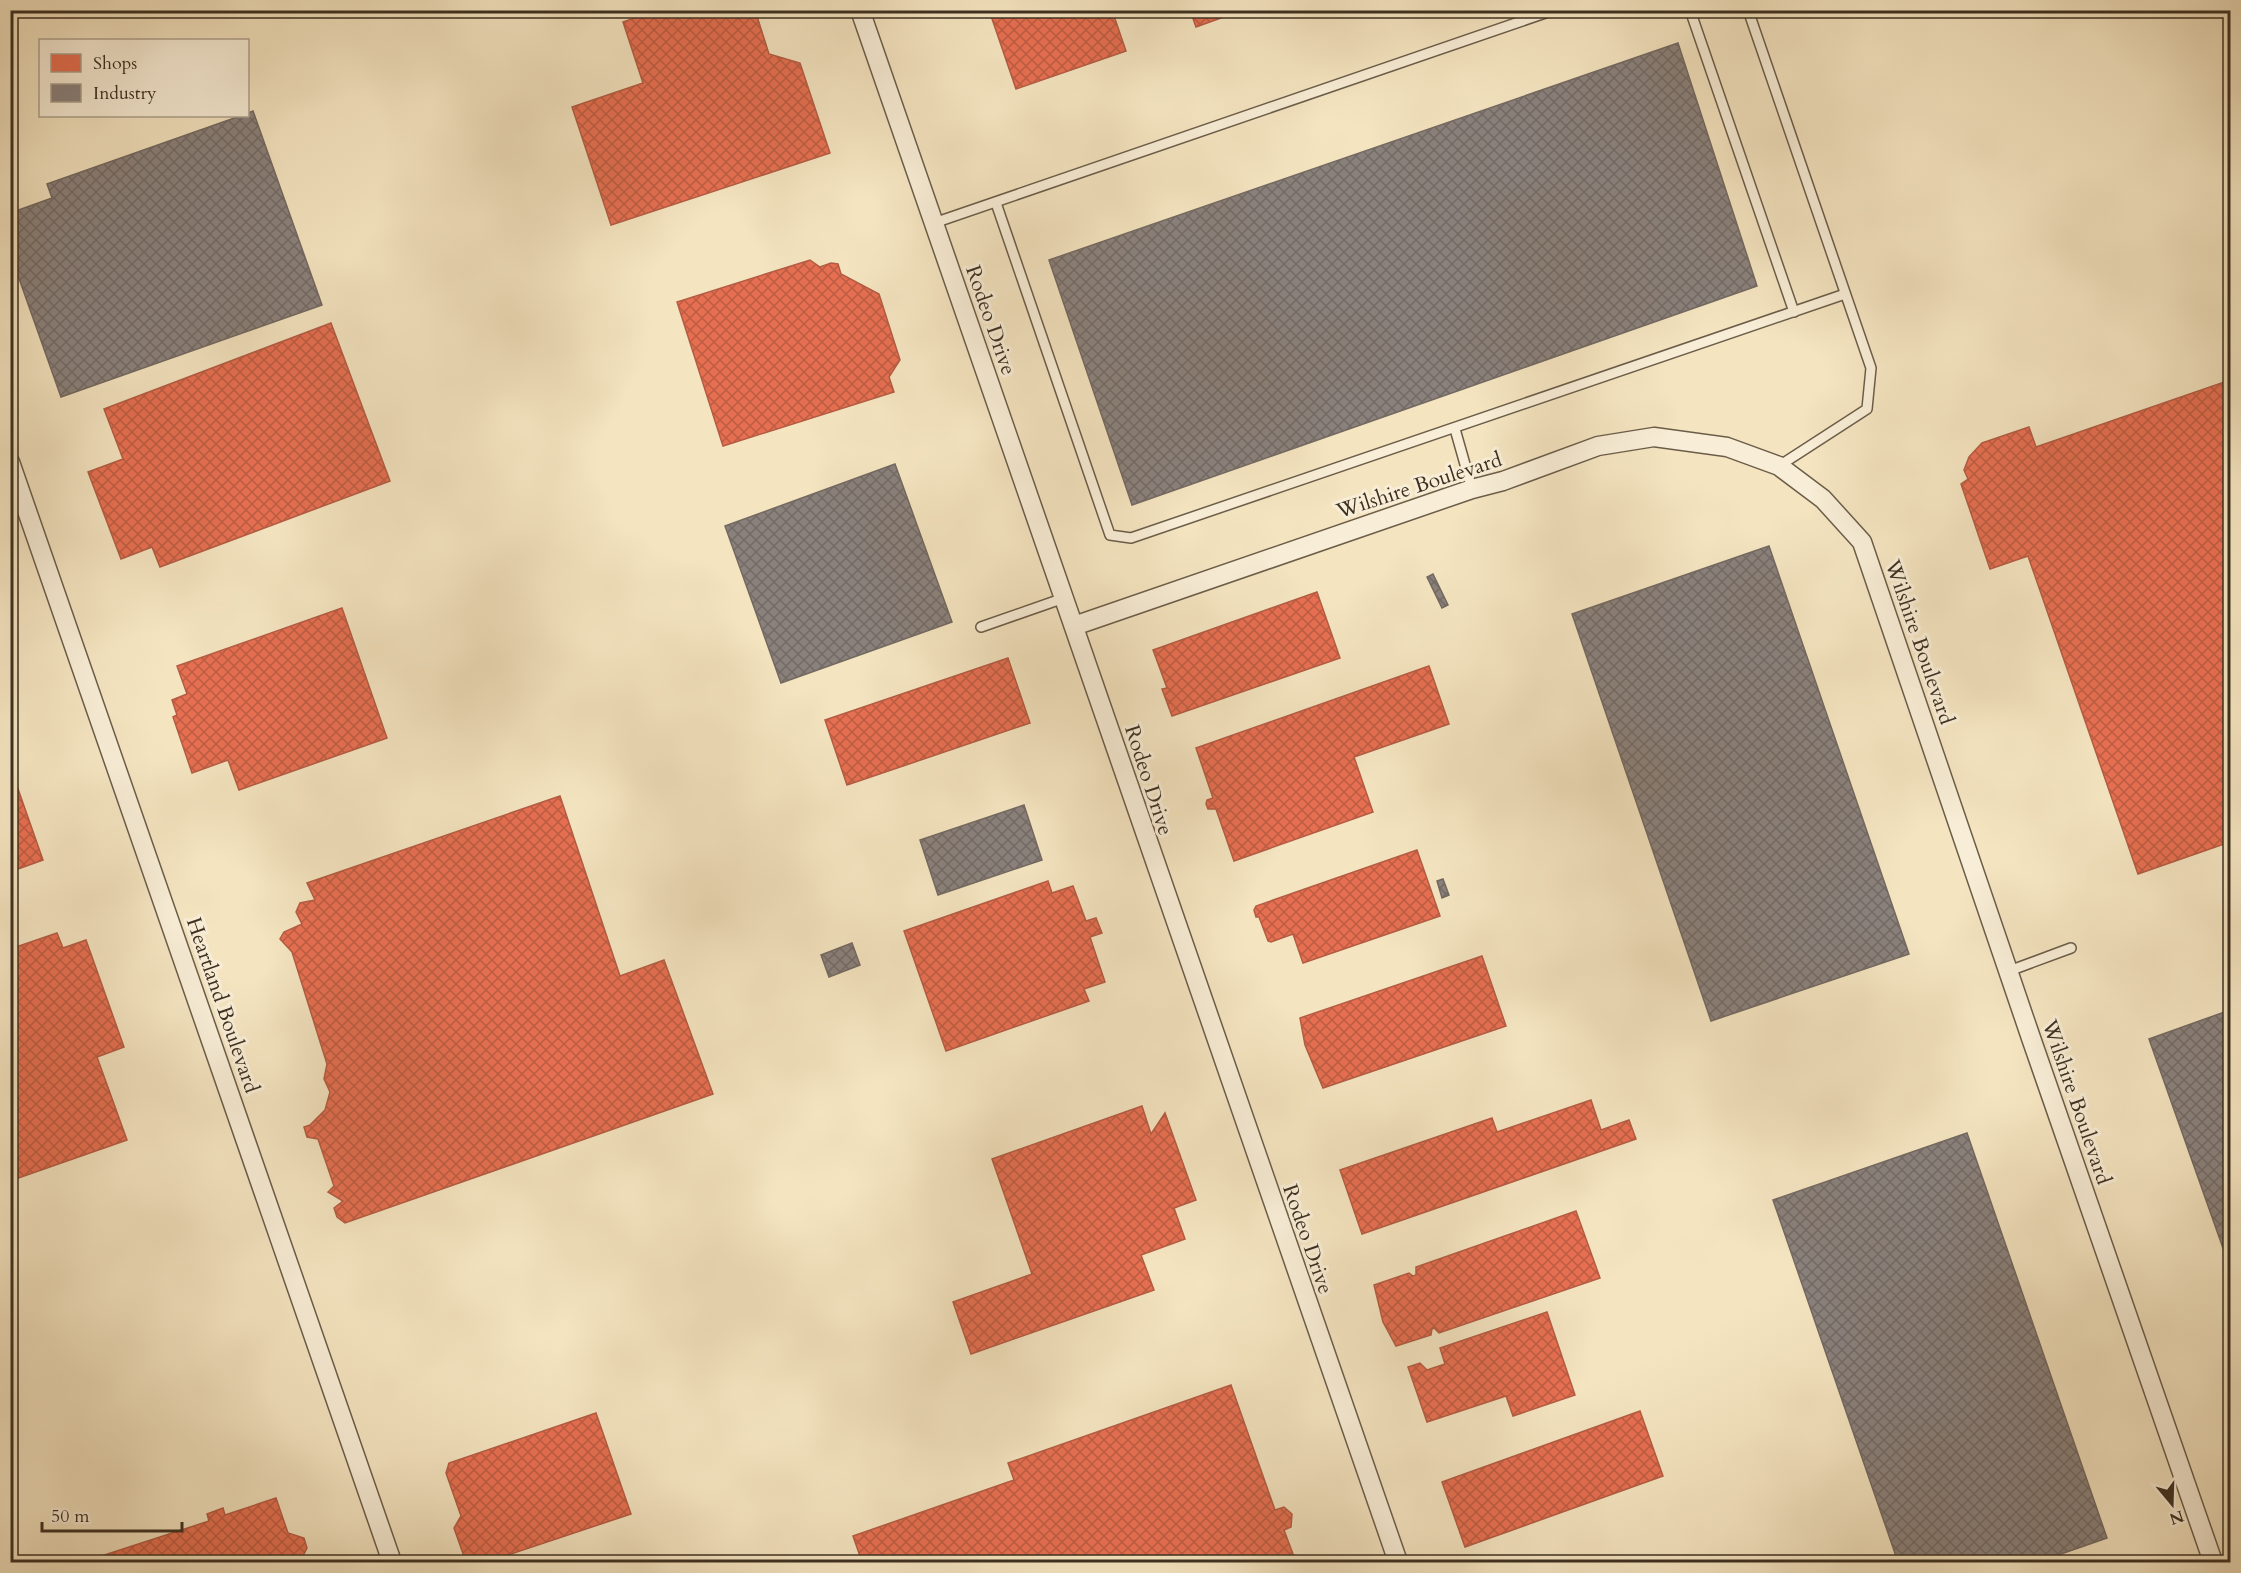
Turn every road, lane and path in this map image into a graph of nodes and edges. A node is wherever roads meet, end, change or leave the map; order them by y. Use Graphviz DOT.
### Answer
graph roads {
  1 [pos="860,10"];
  2 [pos="1554,10"];
  3 [pos="1690,10"];
  4 [pos="1748,10"];
  5 [pos="996,203"];
  6 [pos="934,224"];
  7 [pos="1845,294"];
  8 [pos="1794,312"];
  9 [pos="1455,429"];
  10 [pos="10,462"];
  11 [pos="1779,466"];
  12 [pos="1472,489"];
  13 [pos="1064,598"];
  14 [pos="1074,626"];
  15 [pos="981,627"];
  16 [pos="2071,948"];
  17 [pos="2009,971"];
  18 [pos="392,1563"];
  19 [pos="1398,1563"];
  20 [pos="2213,1563"];
  1 -- 6 [label="street, Rodeo Drive"];
  2 -- 5 [label="lane"];
  3 -- 8 [label="lane"];
  4 -- 7 [label="lane"];
  5 -- 6 [label="lane"];
  5 -- 9 [label="lane"];
  6 -- 13 [label="street, Rodeo Drive"];
  7 -- 8 [label="lane"];
  7 -- 11 [label="lane"];
  8 -- 9 [label="lane"];
  9 -- 12 [label="lane"];
  10 -- 18 [label="street, Heartland Boulevard"];
  11 -- 12 [label="street, Wilshire Boulevard"];
  11 -- 17 [label="street, Wilshire Boulevard"];
  12 -- 14 [label="street, Wilshire Boulevard"];
  13 -- 14 [label="street, Rodeo Drive"];
  13 -- 15 [label="lane"];
  14 -- 19 [label="street, Rodeo Drive"];
  16 -- 17 [label="lane"];
  17 -- 20 [label="street, Wilshire Boulevard"];
}
